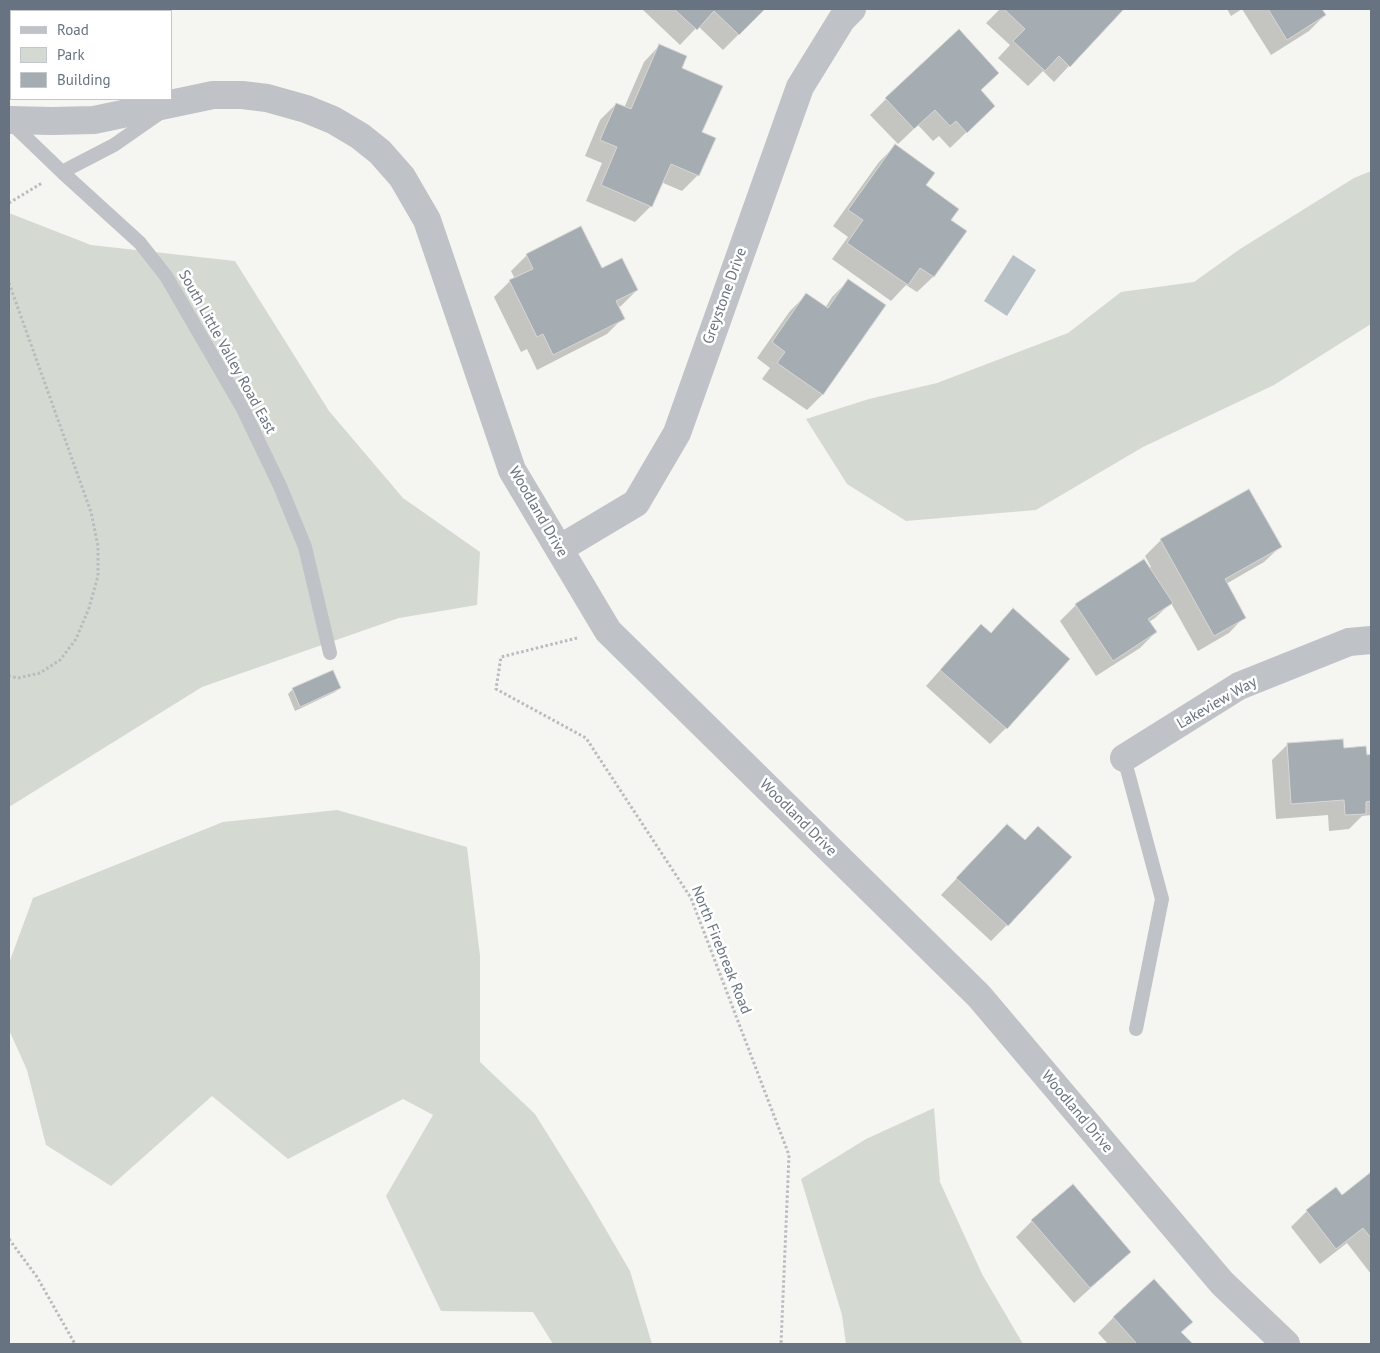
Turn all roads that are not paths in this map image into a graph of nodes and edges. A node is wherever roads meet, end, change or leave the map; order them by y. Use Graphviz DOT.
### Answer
graph roads {
  1 [pos="852,9"];
  2 [pos="175,103"];
  3 [pos="9,120"];
  4 [pos="62,172"];
  5 [pos="559,549"];
  6 [pos="1371,640"];
  7 [pos="330,653"];
  8 [pos="1124,758"];
  9 [pos="1136,1029"];
  10 [pos="1286,1344"];
  1 -- 5 [label="street, Greystone Drive"];
  2 -- 3 [label="street, Woodland Drive"];
  2 -- 4 [label="lane"];
  2 -- 5 [label="street, Woodland Drive"];
  3 -- 4 [label="lane, South Little Valley Road East"];
  4 -- 7 [label="lane, South Little Valley Road East"];
  5 -- 10 [label="street, Woodland Drive"];
  6 -- 8 [label="street, Lakeview Way"];
  8 -- 9 [label="lane"];
}
